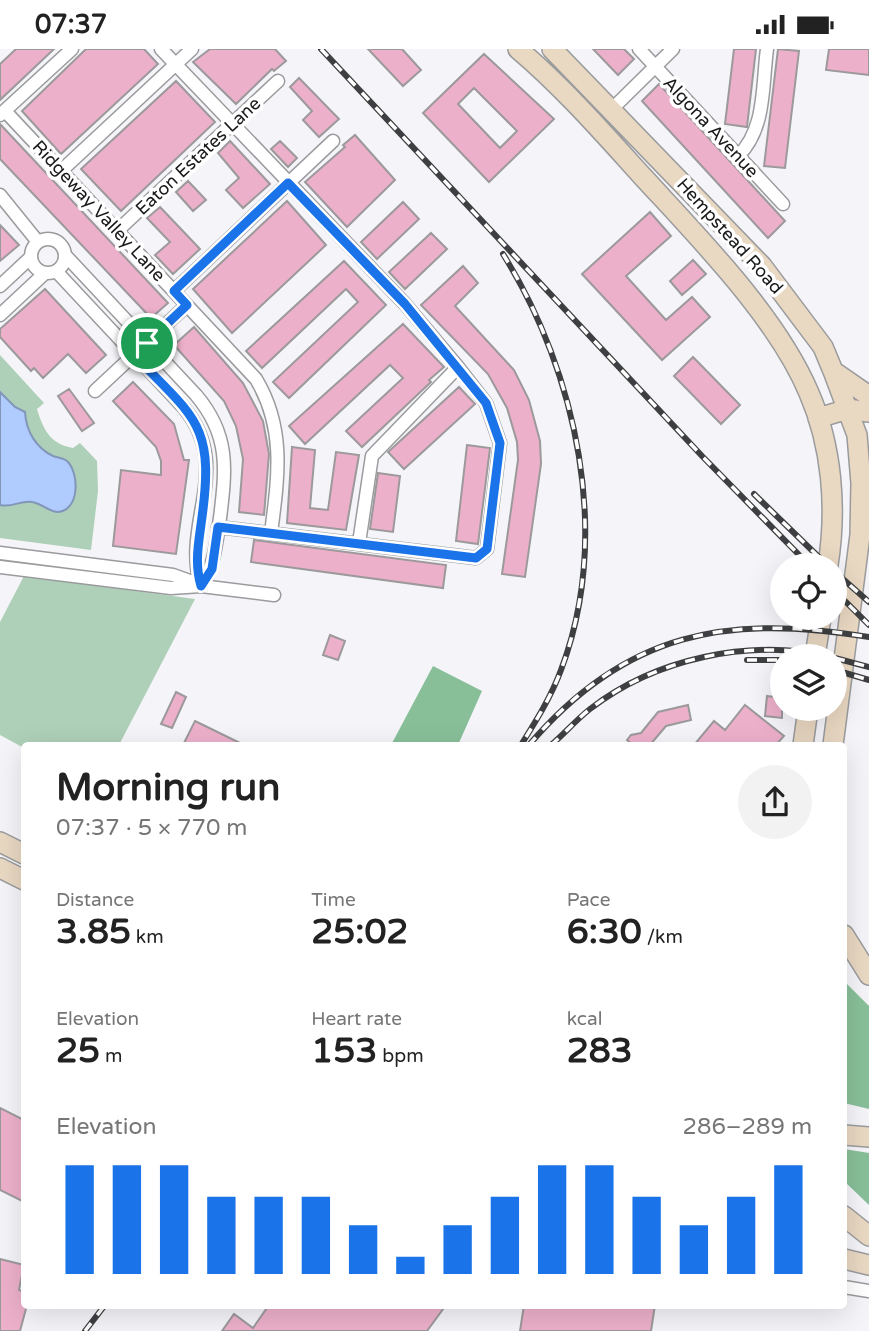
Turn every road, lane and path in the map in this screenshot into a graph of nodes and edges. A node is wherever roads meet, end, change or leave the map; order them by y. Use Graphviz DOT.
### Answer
graph roads {
  1 [pos="72,49"];
  2 [pos="161,49"];
  3 [pos="192,49"];
  4 [pos="518,49"];
  5 [pos="552,49"];
  6 [pos="639,49"];
  7 [pos="673,49"];
  8 [pos="766,49"];
  9 [pos="176,65"];
  10 [pos="655,67"];
  11 [pos="278,81"];
  12 [pos="612,109"];
  13 [pos="2,113"];
  14 [pos="232,124"];
  15 [pos="333,141"];
  16 [pos="738,156"];
  17 [pos="61,171"];
  18 [pos="288,183"];
  19 [pos="0,195"];
  20 [pos="783,204"];
  21 [pos="117,231"];
  22 [pos="38,243"];
  23 [pos="65,255"];
  24 [pos="31,257"];
  25 [pos="51,272"];
  26 [pos="0,286"];
  27 [pos="174,291"];
  28 [pos="187,305"];
  29 [pos="0,315"];
  30 [pos="147,343"];
  31 [pos="134,355"];
  32 [pos="458,367"];
  33 [pos="833,371"];
  34 [pos="95,391"];
  35 [pos="869,396"];
  36 [pos="848,409"];
  37 [pos="869,412"];
  38 [pos="818,418"];
  39 [pos="203,511"];
  40 [pos="219,521"];
  41 [pos="271,533"];
  42 [pos="359,543"];
  43 [pos="0,553"];
  44 [pos="829,553"];
  45 [pos="15,562"];
  46 [pos="0,567"];
  47 [pos="201,586"];
  48 [pos="274,595"];
  49 [pos="806,721"];
  50 [pos="803,742"];
  51 [pos="833,742"];
  52 [pos="0,842"];
  53 [pos="21,852"];
  54 [pos="0,868"];
  55 [pos="21,878"];
  56 [pos="847,941"];
  57 [pos="869,975"];
  58 [pos="847,1135"];
  59 [pos="869,1137"];
  60 [pos="847,1218"];
  61 [pos="869,1236"];
  62 [pos="847,1260"];
  63 [pos="869,1265"];
  64 [pos="847,1287"];
  65 [pos="869,1291"];
  1 -- 13 [label="street"];
  2 -- 9 [label="street"];
  3 -- 9 [label="street"];
  4 -- 38 [label="main road, Hempstead Road"];
  5 -- 12 [label="main road, Hempstead Road"];
  6 -- 10 [label="street, Algona Avenue"];
  7 -- 10 [label="street"];
  8 -- 16 [label="street"];
  9 -- 14 [label="street"];
  9 -- 17 [label="street"];
  10 -- 12 [label="street"];
  10 -- 16 [label="street, Algona Avenue"];
  11 -- 14 [label="street, Eaton Estates Lane"];
  12 -- 33 [label="main road, Hempstead Road"];
  13 -- 17 [label="street, Ridgeway Valley Lane"];
  14 -- 18 [label="street"];
  14 -- 21 [label="street, Eaton Estates Lane"];
  15 -- 18 [label="street"];
  16 -- 20 [label="street, Algona Avenue"];
  17 -- 21 [label="street, Ridgeway Valley Lane"];
  18 -- 27 [label="street"];
  18 -- 32 [label="street"];
  19 -- 22 [label="street"];
  21 -- 27 [label="street, Ridgeway Valley Lane"];
  22 -- 23 [label="street"];
  22 -- 24 [label="street"];
  23 -- 25 [label="street"];
  23 -- 30 [label="street"];
  24 -- 25 [label="street"];
  24 -- 26 [label="street"];
  25 -- 29 [label="street"];
  25 -- 31 [label="street"];
  27 -- 28 [label="street, Ridgeway Valley Lane"];
  28 -- 30 [label="street"];
  28 -- 41 [label="street, Ridgeway Valley Lane"];
  30 -- 31 [label="street"];
  30 -- 40 [label="street"];
  31 -- 34 [label="street"];
  31 -- 39 [label="street"];
  32 -- 42 [label="street"];
  32 -- 42 [label="street"];
  33 -- 35 [label="main road"];
  33 -- 36 [label="main road, Hempstead Road"];
  36 -- 37 [label="main road"];
  36 -- 38 [label="main road"];
  36 -- 51 [label="main road, Hempstead Road"];
  38 -- 44 [label="main road, Hempstead Road"];
  39 -- 40 [label="street"];
  39 -- 47 [label="street"];
  40 -- 41 [label="street"];
  40 -- 47 [label="street"];
  41 -- 42 [label="street"];
  43 -- 45 [label="street"];
  45 -- 46 [label="street"];
  45 -- 47 [label="street"];
  47 -- 48 [label="street"];
  49 -- 50 [label="main road"];
  52 -- 53 [label="main road"];
  54 -- 55 [label="main road"];
  56 -- 57 [label="main road"];
  58 -- 59 [label="main road"];
  60 -- 61 [label="main road"];
  62 -- 63 [label="main road"];
  64 -- 65 [label="street"];
}
